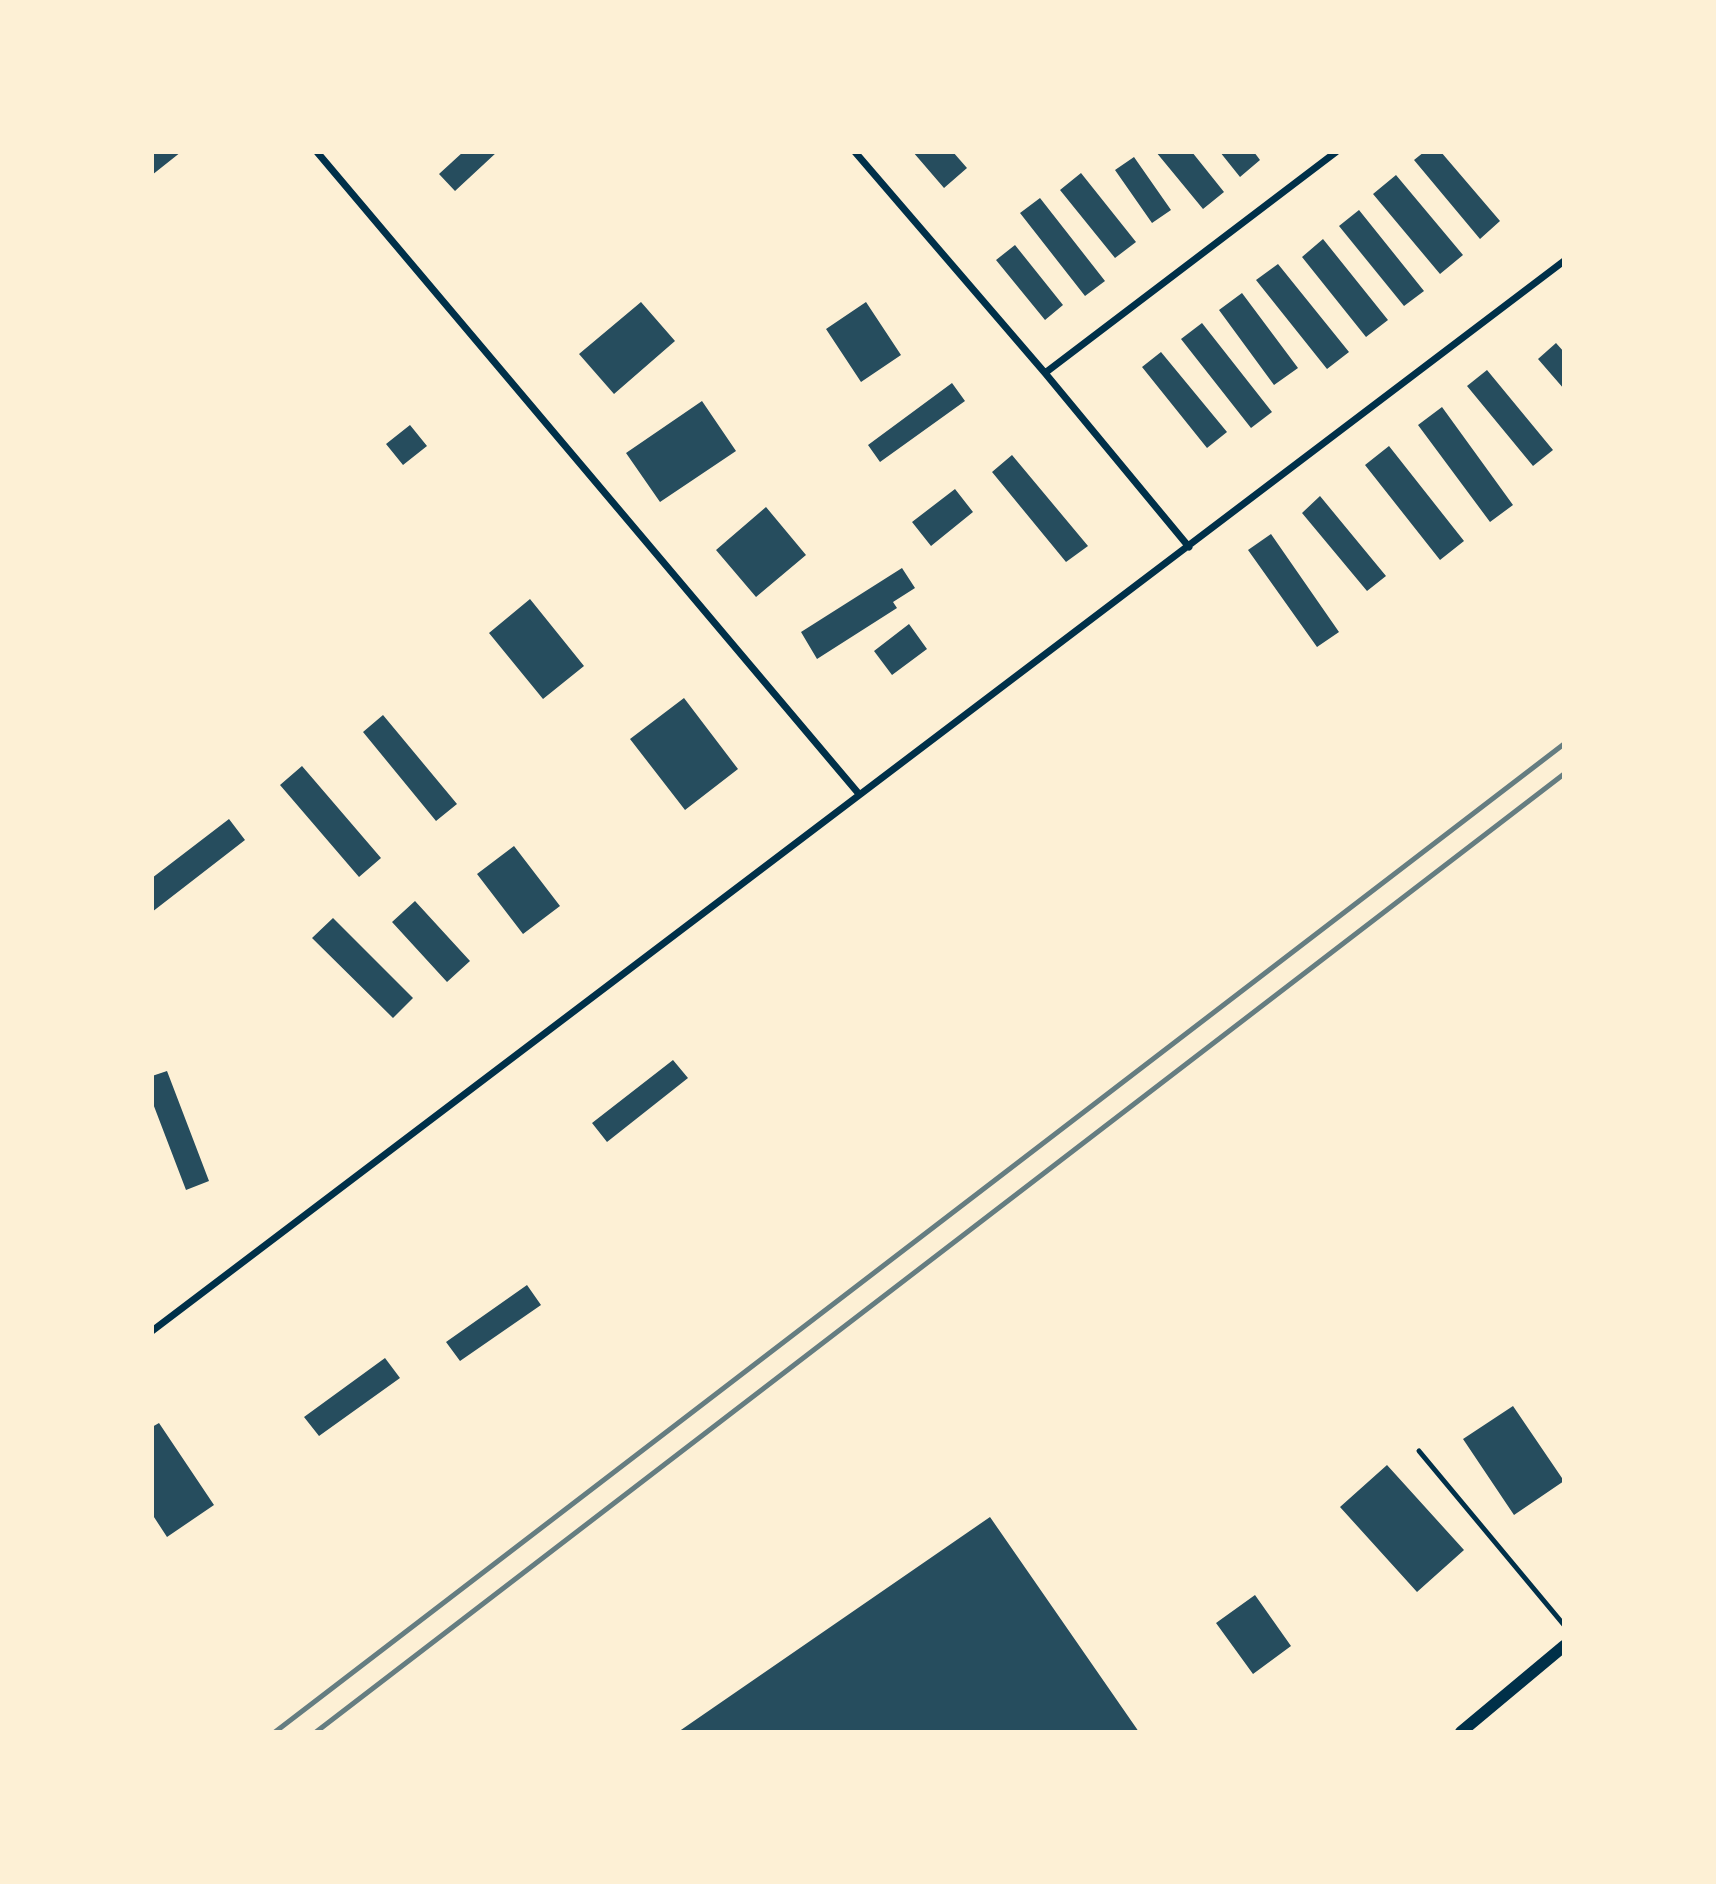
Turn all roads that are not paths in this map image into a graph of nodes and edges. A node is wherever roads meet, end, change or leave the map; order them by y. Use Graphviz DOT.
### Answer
graph roads {
  1 [pos="317,152"];
  2 [pos="855,152"];
  3 [pos="1336,152"];
  4 [pos="1564,261"];
  5 [pos="1045,373"];
  6 [pos="1189,547"];
  7 [pos="859,794"];
  8 [pos="152,1331"];
  9 [pos="1419,1451"];
  10 [pos="1564,1625"];
  11 [pos="1564,1646"];
  12 [pos="1461,1732"];
  1 -- 7 [label="street"];
  2 -- 5 [label="street"];
  3 -- 5 [label="street"];
  4 -- 6 [label="street"];
  5 -- 6 [label="street"];
  6 -- 7 [label="street"];
  7 -- 8 [label="street"];
  9 -- 10 [label="lane"];
  11 -- 12 [label="street"];
}
